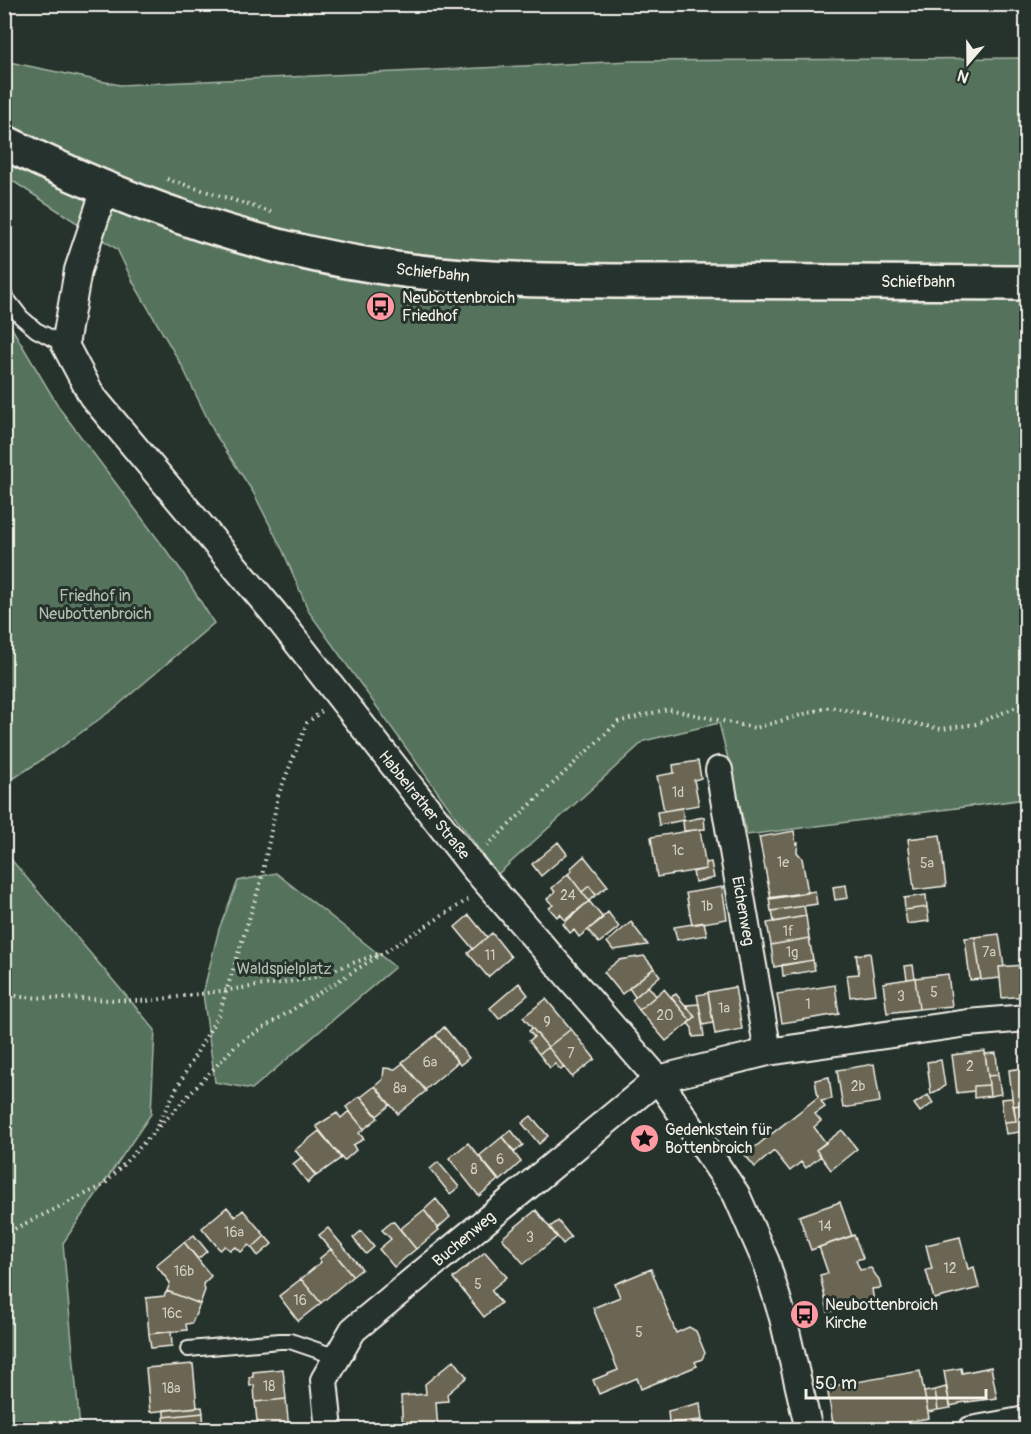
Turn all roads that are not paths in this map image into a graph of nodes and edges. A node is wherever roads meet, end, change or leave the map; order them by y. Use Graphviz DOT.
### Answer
graph roads {
  1 [pos="4,142"];
  2 [pos="105,189"];
  3 [pos="1026,283"];
  4 [pos="4,295"];
  5 [pos="65,345"];
  6 [pos="719,770"];
  7 [pos="1026,1018"];
  8 [pos="768,1052"];
  9 [pos="657,1079"];
  10 [pos="188,1349"];
  11 [pos="337,1357"];
  12 [pos="1026,1420"];
  13 [pos="329,1430"];
  14 [pos="809,1430"];
  15 [pos="971,1430"];
  1 -- 2 [label="main road, Schiefbahn"];
  2 -- 3 [label="main road, Schiefbahn"];
  2 -- 5 [label="street"];
  4 -- 5 [label="lane"];
  5 -- 9 [label="street, Habbelrather Straße"];
  6 -- 8 [label="street, Eichenweg"];
  7 -- 8 [label="street"];
  8 -- 9 [label="street"];
  9 -- 11 [label="street, Buchenweg"];
  9 -- 14 [label="street, Habbelrather Straße"];
  10 -- 11 [label="lane"];
  11 -- 13 [label="street, Buchenweg"];
  12 -- 15 [label="street"];
}
